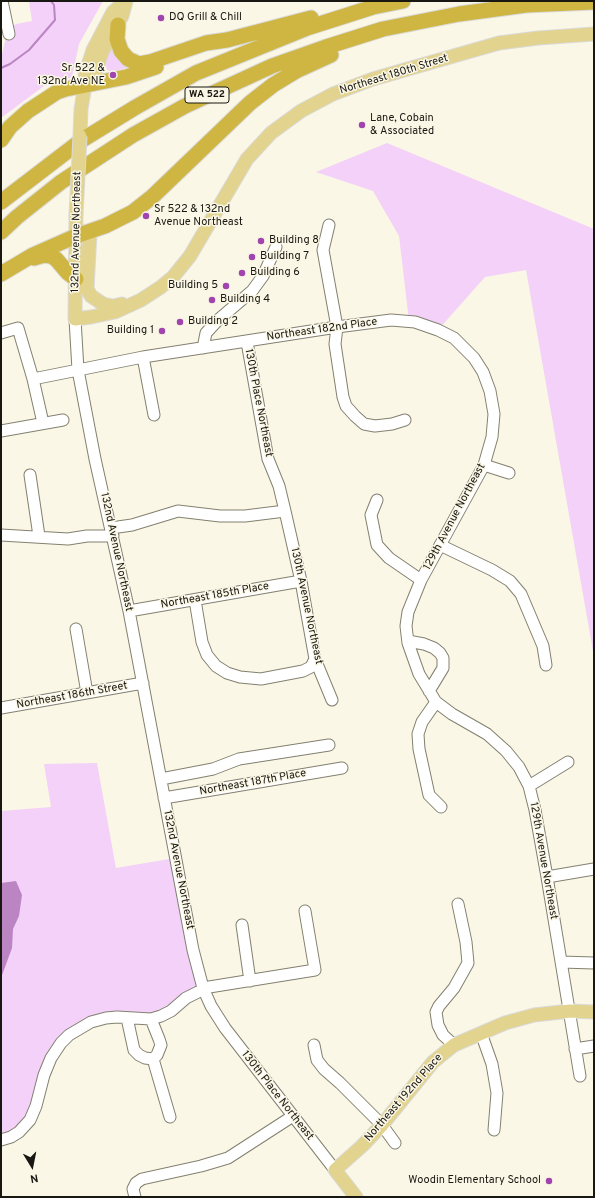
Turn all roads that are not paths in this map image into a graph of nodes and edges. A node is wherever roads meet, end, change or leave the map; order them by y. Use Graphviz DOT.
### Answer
graph roads {
  1 [pos="2,1"];
  2 [pos="403,1"];
  3 [pos="125,2"];
  4 [pos="594,2"];
  5 [pos="373,7"];
  6 [pos="442,18"];
  7 [pos="118,25"];
  8 [pos="9,34"];
  9 [pos="594,34"];
  10 [pos="227,40"];
  11 [pos="85,85"];
  12 [pos="1,140"];
  13 [pos="1,202"];
  14 [pos="329,225"];
  15 [pos="1,232"];
  16 [pos="83,234"];
  17 [pos="276,247"];
  18 [pos="23,260"];
  19 [pos="1,274"];
  20 [pos="76,279"];
  21 [pos="141,300"];
  22 [pos="75,319"];
  23 [pos="425,325"];
  24 [pos="337,327"];
  25 [pos="1,333"];
  26 [pos="247,342"];
  27 [pos="203,348"];
  28 [pos="143,357"];
  29 [pos="78,370"];
  30 [pos="33,379"];
  31 [pos="154,415"];
  32 [pos="64,420"];
  33 [pos="405,420"];
  34 [pos="43,424"];
  35 [pos="1,431"];
  36 [pos="484,465"];
  37 [pos="509,473"];
  38 [pos="30,475"];
  39 [pos="377,500"];
  40 [pos="285,511"];
  41 [pos="112,532"];
  42 [pos="1,535"];
  43 [pos="39,536"];
  44 [pos="440,545"];
  45 [pos="421,580"];
  46 [pos="301,581"];
  47 [pos="195,600"];
  48 [pos="129,611"];
  49 [pos="76,629"];
  50 [pos="408,641"];
  51 [pos="315,659"];
  52 [pos="546,665"];
  53 [pos="143,683"];
  54 [pos="429,691"];
  55 [pos="87,693"];
  56 [pos="332,700"];
  57 [pos="436,702"];
  58 [pos="1,706"];
  59 [pos="329,745"];
  60 [pos="568,762"];
  61 [pos="342,768"];
  62 [pos="161,779"];
  63 [pos="528,786"];
  64 [pos="164,798"];
  65 [pos="441,807"];
  66 [pos="594,869"];
  67 [pos="547,877"];
  68 [pos="458,904"];
  69 [pos="305,911"];
  70 [pos="242,925"];
  71 [pos="561,962"];
  72 [pos="594,963"];
  73 [pos="250,981"];
  74 [pos="204,989"];
  75 [pos="570,1011"];
  76 [pos="594,1012"];
  77 [pos="127,1018"];
  78 [pos="151,1019"];
  79 [pos="481,1033"];
  80 [pos="454,1045"];
  81 [pos="314,1046"];
  82 [pos="594,1046"];
  83 [pos="575,1049"];
  84 [pos="153,1059"];
  85 [pos="580,1076"];
  86 [pos="293,1116"];
  87 [pos="170,1117"];
  88 [pos="382,1125"];
  89 [pos="494,1130"];
  90 [pos="1,1140"];
  91 [pos="395,1143"];
  92 [pos="335,1170"];
  93 [pos="135,1197"];
  94 [pos="356,1197"];
  1 -- 8 [label="street"];
  2 -- 5 [label="highway, WA 522"];
  3 -- 7 [label="main road"];
  3 -- 11 [label="main road, 132nd Avenue Northeast"];
  4 -- 6 [label="highway, WA 522"];
  5 -- 10 [label="highway"];
  5 -- 13 [label="highway, WA 522"];
  6 -- 15 [label="highway, WA 522"];
  6 -- 16 [label="highway"];
  7 -- 10 [label="highway"];
  7 -- 11 [label="main road"];
  9 -- 21 [label="main road, Northeast 180th Street"];
  10 -- 11 [label="highway"];
  11 -- 12 [label="highway"];
  11 -- 16 [label="main road, 132nd Avenue Northeast, bridge"];
  14 -- 24 [label="street"];
  16 -- 18 [label="highway"];
  16 -- 20 [label="main road, 132nd Avenue Northeast"];
  16 -- 21 [label="main road"];
  17 -- 27 [label="street"];
  18 -- 19 [label="highway"];
  18 -- 20 [label="highway"];
  20 -- 22 [label="main road, 132nd Avenue Northeast"];
  21 -- 22 [label="main road, Northeast 180th Street"];
  22 -- 29 [label="street, 132nd Avenue Northeast"];
  23 -- 24 [label="street, Northeast 182nd Place"];
  23 -- 36 [label="street, 129th Avenue Northeast"];
  24 -- 26 [label="street, Northeast 182nd Place"];
  24 -- 33 [label="street"];
  25 -- 30 [label="street"];
  26 -- 27 [label="street, Northeast 182nd Place"];
  26 -- 40 [label="street, 130th Place Northeast"];
  27 -- 28 [label="street, Northeast 182nd Place"];
  28 -- 29 [label="street, Northeast 182nd Place"];
  28 -- 31 [label="street"];
  29 -- 30 [label="street, Northeast 182nd Place"];
  29 -- 41 [label="street, 132nd Avenue Northeast"];
  30 -- 34 [label="street"];
  32 -- 34 [label="street"];
  34 -- 35 [label="street"];
  36 -- 37 [label="street"];
  36 -- 44 [label="street, 129th Avenue Northeast"];
  38 -- 43 [label="street"];
  39 -- 45 [label="street"];
  40 -- 41 [label="street"];
  40 -- 46 [label="street, 130th Avenue Northeast"];
  41 -- 43 [label="street"];
  41 -- 48 [label="street, 132nd Avenue Northeast"];
  42 -- 43 [label="street"];
  44 -- 45 [label="street, 129th Avenue Northeast"];
  44 -- 52 [label="street"];
  45 -- 50 [label="street, 129th Avenue Northeast"];
  46 -- 47 [label="street, Northeast 185th Place"];
  46 -- 51 [label="street, 130th Avenue Northeast"];
  47 -- 48 [label="street, Northeast 185th Place"];
  47 -- 51 [label="street"];
  48 -- 53 [label="street, 132nd Avenue Northeast"];
  49 -- 55 [label="street"];
  50 -- 54 [label="street, 129th Avenue Northeast"];
  50 -- 54 [label="street"];
  51 -- 56 [label="street, 130th Avenue Northeast"];
  53 -- 55 [label="street, Northeast 186th Street"];
  53 -- 62 [label="street, 132nd Avenue Northeast"];
  54 -- 57 [label="street, 129th Avenue Northeast"];
  55 -- 58 [label="street, Northeast 186th Street"];
  57 -- 63 [label="street, 129th Avenue Northeast"];
  57 -- 65 [label="street"];
  59 -- 62 [label="street"];
  60 -- 63 [label="street"];
  61 -- 64 [label="street, Northeast 187th Place"];
  62 -- 64 [label="street, 132nd Avenue Northeast"];
  63 -- 67 [label="street, 129th Avenue Northeast"];
  64 -- 74 [label="street, 132nd Avenue Northeast"];
  66 -- 67 [label="street"];
  67 -- 71 [label="street, 129th Avenue Northeast"];
  68 -- 80 [label="street"];
  69 -- 73 [label="street"];
  70 -- 73 [label="street"];
  71 -- 72 [label="street"];
  71 -- 75 [label="street, 129th Avenue Northeast"];
  73 -- 74 [label="street"];
  74 -- 78 [label="street"];
  74 -- 86 [label="street, 130th Place Northeast"];
  75 -- 76 [label="main road, Northeast 192nd Place"];
  75 -- 79 [label="main road, Northeast 192nd Place"];
  75 -- 83 [label="street, 129th Avenue Northeast"];
  77 -- 78 [label="street"];
  77 -- 84 [label="street"];
  77 -- 90 [label="street"];
  78 -- 84 [label="street"];
  79 -- 80 [label="main road, Northeast 192nd Place"];
  79 -- 89 [label="street"];
  80 -- 88 [label="main road, Northeast 192nd Place"];
  81 -- 88 [label="street"];
  82 -- 83 [label="street"];
  83 -- 85 [label="street, 129th Avenue Northeast"];
  84 -- 87 [label="street"];
  86 -- 92 [label="street, 130th Place Northeast"];
  86 -- 93 [label="street"];
  88 -- 91 [label="street"];
  88 -- 92 [label="main road, Northeast 192nd Place"];
  92 -- 94 [label="main road, 130th Place Northeast"];
}
